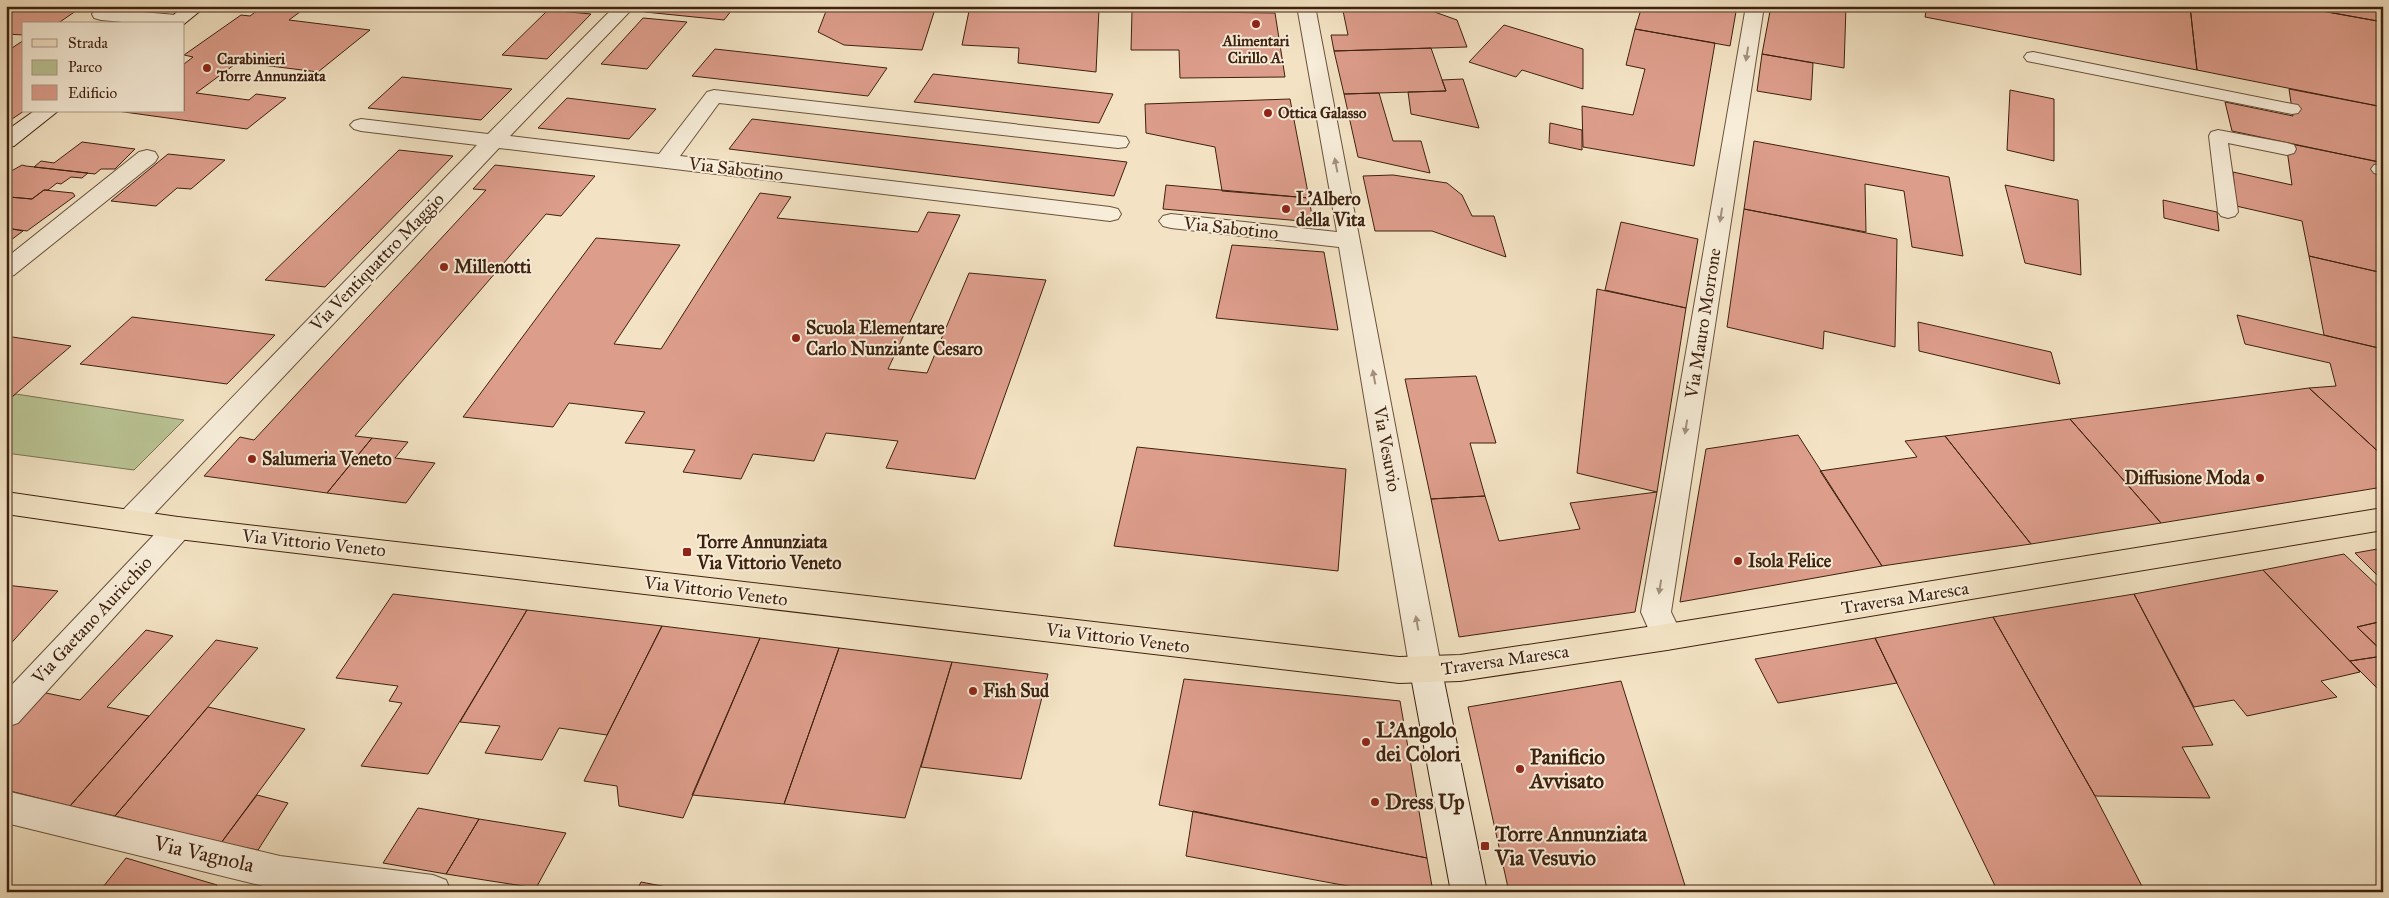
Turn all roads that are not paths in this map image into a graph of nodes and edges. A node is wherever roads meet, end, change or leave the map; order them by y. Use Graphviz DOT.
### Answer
graph roads {
  1 [pos="112,6"];
  2 [pos="197,6"];
  3 [pos="626,6"];
  4 [pos="1306,6"];
  5 [pos="1755,6"];
  6 [pos="174,22"];
  7 [pos="2034,57"];
  8 [pos="2292,108"];
  9 [pos="47,112"];
  10 [pos="361,125"];
  11 [pos="494,140"];
  12 [pos="6,141"];
  13 [pos="1118,142"];
  14 [pos="2287,149"];
  15 [pos="148,157"];
  16 [pos="665,161"];
  17 [pos="2228,212"];
  18 [pos="1110,214"];
  19 [pos="1171,221"];
  20 [pos="1350,241"];
  21 [pos="6,270"];
  22 [pos="6,503"];
  23 [pos="2383,519"];
  24 [pos="131,520"];
  25 [pos="178,528"];
  26 [pos="1667,637"];
  27 [pos="1426,671"];
  28 [pos="6,713"];
  29 [pos="6,807"];
  30 [pos="433,892"];
  31 [pos="1469,892"];
  1 -- 6 [label="street"];
  2 -- 6 [label="street"];
  3 -- 11 [label="street, Via Ventiquattro Maggio"];
  20 -- 4 [label="street, Via Vesuvio, one-way"];
  5 -- 26 [label="street, Via Mauro Morrone, one-way"];
  7 -- 8 [label="lane"];
  9 -- 12 [label="street"];
  10 -- 11 [label="street, Via Sabotino"];
  11 -- 16 [label="street, Via Sabotino"];
  11 -- 24 [label="street, Via Ventiquattro Maggio"];
  13 -- 16 [label="street"];
  14 -- 17 [label="lane"];
  15 -- 21 [label="street"];
  16 -- 18 [label="street, Via Sabotino"];
  19 -- 20 [label="street, Via Sabotino"];
  27 -- 20 [label="street, Via Vesuvio, one-way"];
  22 -- 24 [label="main road, Via Vittorio Veneto"];
  23 -- 26 [label="main road, Traversa Maresca"];
  24 -- 25 [label="main road, Via Vittorio Veneto"];
  25 -- 27 [label="main road, Via Vittorio Veneto"];
  25 -- 28 [label="street, Via Gaetano Auricchio"];
  26 -- 27 [label="main road, Traversa Maresca"];
  27 -- 31 [label="street, Via Vesuvio"];
  29 -- 30 [label="street, Via Vagnola"];
}
